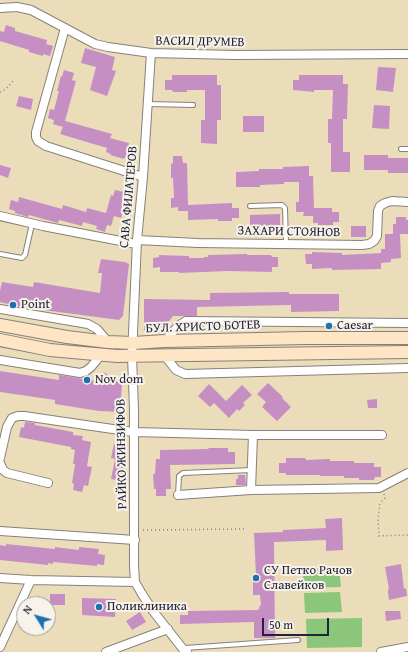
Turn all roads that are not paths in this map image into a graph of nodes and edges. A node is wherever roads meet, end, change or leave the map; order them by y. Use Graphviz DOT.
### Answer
graph roads {
  1 [pos="0,8"];
  2 [pos="65,28"];
  3 [pos="151,53"];
  4 [pos="408,54"];
  5 [pos="148,104"];
  6 [pos="193,105"];
  7 [pos="401,149"];
  8 [pos="408,149"];
  9 [pos="143,177"];
  10 [pos="408,202"];
  11 [pos="250,206"];
  12 [pos="0,216"];
  13 [pos="32,223"];
  14 [pos="136,242"];
  15 [pos="286,243"];
  16 [pos="0,254"];
  17 [pos="0,309"];
  18 [pos="408,323"];
  19 [pos="0,325"];
  20 [pos="408,338"];
  21 [pos="0,340"];
  22 [pos="165,341"];
  23 [pos="108,342"];
  24 [pos="133,343"];
  25 [pos="408,352"];
  26 [pos="101,355"];
  27 [pos="132,356"];
  28 [pos="165,356"];
  29 [pos="0,360"];
  30 [pos="408,368"];
  31 [pos="133,432"];
  32 [pos="253,435"];
  33 [pos="382,435"];
  34 [pos="3,436"];
  35 [pos="0,458"];
  36 [pos="0,463"];
  37 [pos="252,470"];
  38 [pos="408,473"];
  39 [pos="48,483"];
  40 [pos="251,490"];
  41 [pos="178,495"];
  42 [pos="0,531"];
  43 [pos="135,540"];
  44 [pos="0,578"];
  45 [pos="31,580"];
  46 [pos="135,582"];
  47 [pos="168,629"];
  48 [pos="298,640"];
  49 [pos="0,647"];
  50 [pos="408,647"];
  51 [pos="185,650"];
  52 [pos="106,652"];
  53 [pos="382,652"];
  1 -- 2 [label="street, ВАСИЛ ДРУМЕВ"];
  2 -- 3 [label="street, ВАСИЛ ДРУМЕВ"];
  2 -- 9 [label="street"];
  3 -- 4 [label="street, ВАСИЛ ДРУМЕВ"];
  3 -- 5 [label="street, САВА ФИЛАТЕРОВ"];
  5 -- 6 [label="lane"];
  5 -- 9 [label="street, САВА ФИЛАТЕРОВ"];
  7 -- 8 [label="lane"];
  9 -- 14 [label="street, САВА ФИЛАТЕРОВ"];
  10 -- 15 [label="street, ЗАХАРИ СТОЯНОВ"];
  11 -- 15 [label="lane"];
  12 -- 13 [label="street, ЗАХАРИ СТОЯНОВ"];
  13 -- 14 [label="street, ЗАХАРИ СТОЯНОВ"];
  13 -- 16 [label="lane"];
  14 -- 15 [label="street, ЗАХАРИ СТОЯНОВ"];
  14 -- 24 [label="street, САВА ФИЛАТЕРОВ"];
  17 -- 23 [label="street"];
  18 -- 22 [label="street"];
  19 -- 23 [label="main road, БУЛ. ХРИСТО БОТЕВ"];
  20 -- 22 [label="main road, БУЛ. ХРИСТО БОТЕВ"];
  21 -- 26 [label="main road, БУЛ. ХРИСТО БОТЕВ"];
  22 -- 24 [label="main road, БУЛ. ХРИСТО БОТЕВ"];
  23 -- 24 [label="main road, БУЛ. ХРИСТО БОТЕВ"];
  24 -- 27 [label="street, РАЙКО ЖИНЗИФОВ"];
  25 -- 28 [label="main road, БУЛ. ХРИСТО БОТЕВ"];
  26 -- 27 [label="main road, БУЛ. ХРИСТО БОТЕВ"];
  26 -- 29 [label="street"];
  27 -- 28 [label="main road, БУЛ. ХРИСТО БОТЕВ"];
  27 -- 31 [label="street, РАЙКО ЖИНЗИФОВ"];
  28 -- 30 [label="street"];
  31 -- 32 [label="street"];
  31 -- 34 [label="street"];
  31 -- 43 [label="street, РАЙКО ЖИНЗИФОВ"];
  32 -- 33 [label="street"];
  32 -- 37 [label="street"];
  34 -- 35 [label="street"];
  36 -- 39 [label="street"];
  37 -- 40 [label="street"];
  37 -- 41 [label="lane"];
  38 -- 40 [label="street"];
  40 -- 41 [label="street"];
  42 -- 43 [label="street"];
  43 -- 46 [label="street, РАЙКО ЖИНЗИФОВ"];
  44 -- 45 [label="street"];
  45 -- 46 [label="street"];
  45 -- 49 [label="street"];
  46 -- 47 [label="street"];
  47 -- 51 [label="street"];
  47 -- 52 [label="street"];
  48 -- 51 [label="lane"];
  50 -- 53 [label="street"];
}
